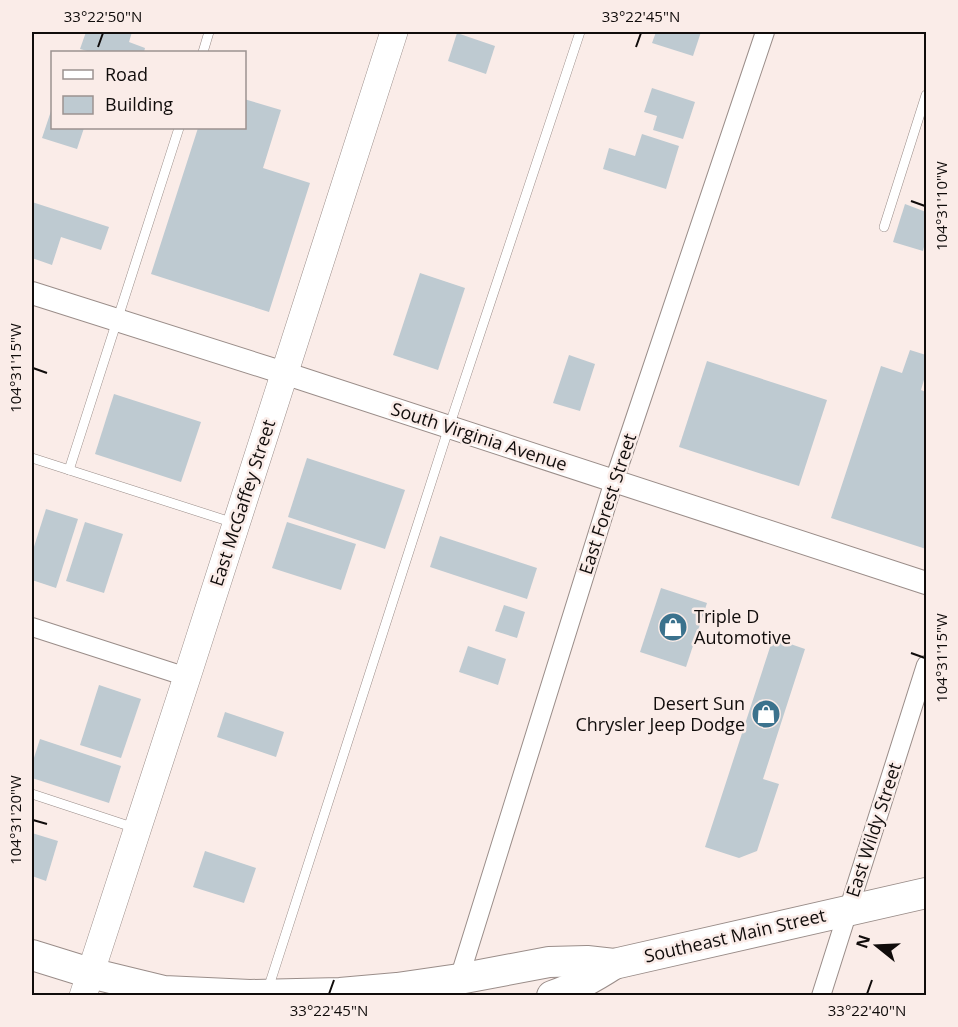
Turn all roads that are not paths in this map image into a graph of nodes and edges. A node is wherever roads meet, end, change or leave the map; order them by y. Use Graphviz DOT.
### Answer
graph roads {
  1 [pos="209,32"];
  2 [pos="394,32"];
  3 [pos="580,32"];
  4 [pos="765,32"];
  5 [pos="203,51"];
  6 [pos="927,95"];
  7 [pos="179,129"];
  8 [pos="884,227"];
  9 [pos="32,293"];
  10 [pos="117,320"];
  11 [pos="284,373"];
  12 [pos="449,427"];
  13 [pos="32,458"];
  14 [pos="69,470"];
  15 [pos="614,481"];
  16 [pos="236,523"];
  17 [pos="927,583"];
  18 [pos="32,627"];
  19 [pos="927,665"];
  20 [pos="188,677"];
  21 [pos="32,794"];
  22 [pos="137,829"];
  23 [pos="927,893"];
  24 [pos="849,911"];
  25 [pos="32,956"];
  26 [pos="614,964"];
  27 [pos="459,979"];
  28 [pos="86,985"];
  29 [pos="171,994"];
  30 [pos="267,994"];
  31 [pos="552,996"];
  32 [pos="821,996"];
  1 -- 5 [label="lane"];
  2 -- 11 [label="main road, East McGaffey Street"];
  3 -- 12 [label="lane"];
  4 -- 15 [label="street, East Forest Street"];
  6 -- 8 [label="lane"];
  7 -- 10 [label="lane"];
  9 -- 10 [label="street, South Virginia Avenue"];
  10 -- 11 [label="street, South Virginia Avenue"];
  10 -- 14 [label="lane"];
  11 -- 12 [label="street, South Virginia Avenue"];
  11 -- 16 [label="main road, East McGaffey Street"];
  12 -- 15 [label="street, South Virginia Avenue"];
  12 -- 30 [label="lane"];
  13 -- 14 [label="lane"];
  14 -- 16 [label="lane"];
  15 -- 17 [label="street, South Virginia Avenue"];
  15 -- 27 [label="street, East Forest Street"];
  16 -- 20 [label="main road, East McGaffey Street"];
  18 -- 20 [label="street"];
  19 -- 24 [label="street, East Wildy Street"];
  20 -- 22 [label="main road, East McGaffey Street"];
  21 -- 22 [label="lane"];
  22 -- 28 [label="main road, East McGaffey Street"];
  23 -- 24 [label="main road, Southeast Main Street"];
  24 -- 26 [label="main road, Southeast Main Street"];
  24 -- 32 [label="street, East Wildy Street"];
  25 -- 28 [label="main road, Southeast Main Street"];
  26 -- 27 [label="main road, Southeast Main Street"];
  26 -- 31 [label="main road, Southeast Main Street"];
  27 -- 30 [label="main road, Southeast Main Street"];
  28 -- 29 [label="main road, Southeast Main Street"];
  29 -- 30 [label="main road, Southeast Main Street"];
}
